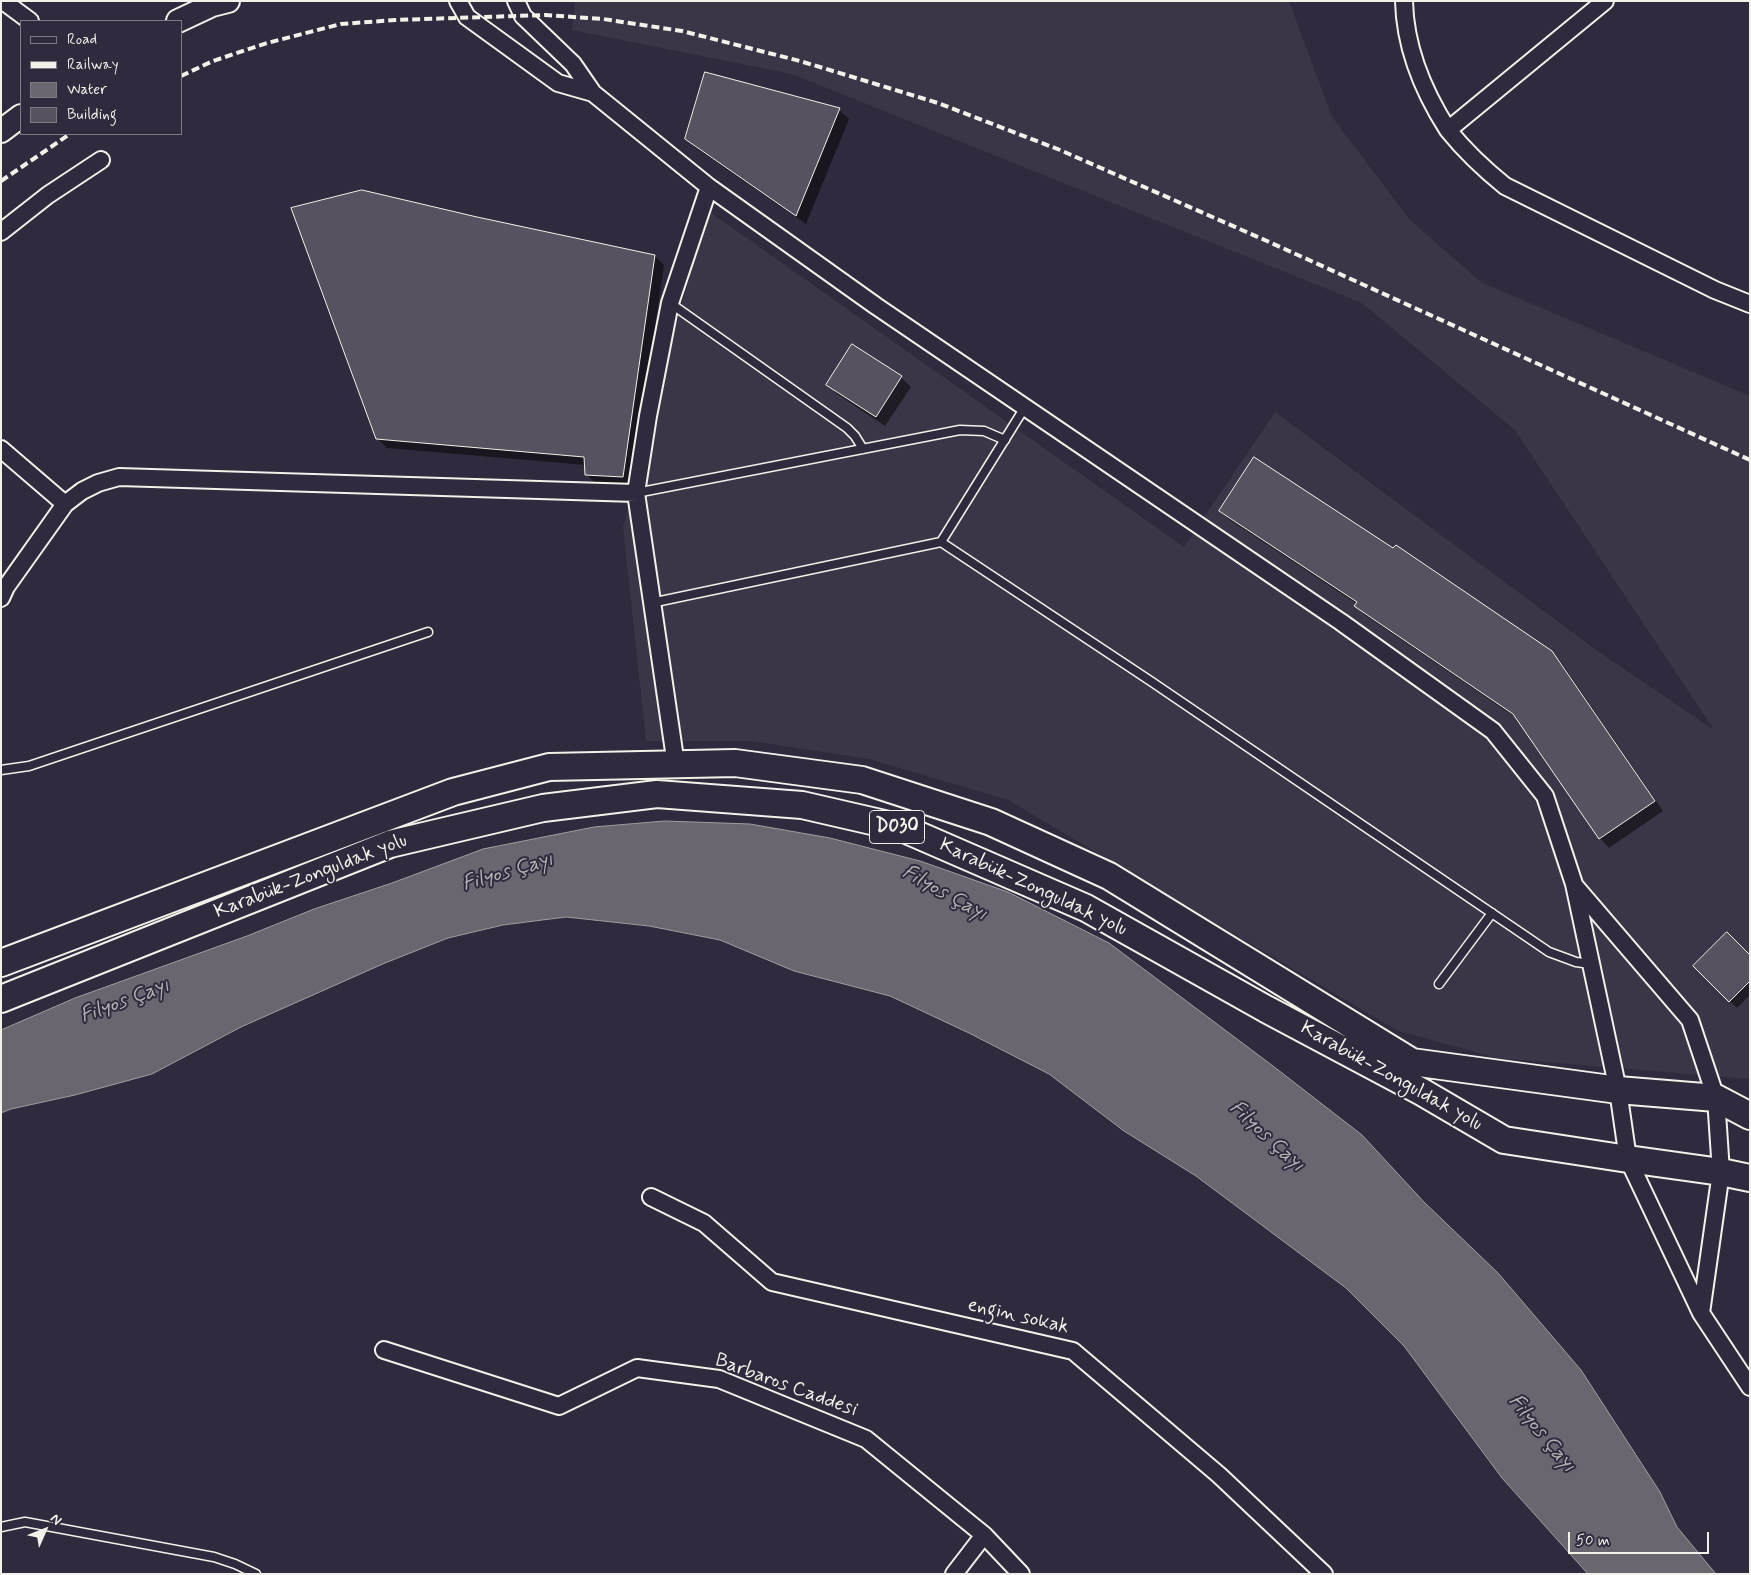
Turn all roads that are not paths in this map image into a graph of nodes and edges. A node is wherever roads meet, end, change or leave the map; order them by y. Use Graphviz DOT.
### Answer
graph roads {
  1 [pos="3,1"];
  2 [pos="228,1"];
  3 [pos="458,1"];
  4 [pos="516,1"];
  5 [pos="1404,1"];
  6 [pos="1605,1"];
  7 [pos="29,20"];
  8 [pos="180,20"];
  9 [pos="593,93"];
  10 [pos="20,117"];
  11 [pos="1448,130"];
  12 [pos="1,131"];
  13 [pos="101,160"];
  14 [pos="709,187"];
  15 [pos="1,232"];
  16 [pos="670,303"];
  17 [pos="1750,304"];
  18 [pos="1025,408"];
  19 [pos="1005,440"];
  20 [pos="1,449"];
  21 [pos="863,449"];
  22 [pos="636,493"];
  23 [pos="65,504"];
  24 [pos="941,542"];
  25 [pos="1,598"];
  26 [pos="651,603"];
  27 [pos="428,632"];
  28 [pos="676,765"];
  29 [pos="1,770"];
  30 [pos="1574,884"];
  31 [pos="1492,913"];
  32 [pos="1,963"];
  33 [pos="1591,964"];
  34 [pos="1439,984"];
  35 [pos="1,999"];
  36 [pos="1618,1090"];
  37 [pos="1716,1098"];
  38 [pos="1750,1116"];
  39 [pos="1628,1160"];
  40 [pos="1721,1172"];
  41 [pos="1750,1178"];
  42 [pos="651,1197"];
  43 [pos="1701,1313"];
  44 [pos="384,1350"];
  45 [pos="1750,1387"];
  46 [pos="1,1528"];
  47 [pos="984,1535"];
  48 [pos="256,1574"];
  49 [pos="954,1574"];
  50 [pos="1021,1574"];
  51 [pos="1324,1574"];
  1 -- 7 [label="street"];
  2 -- 8 [label="main road"];
  3 -- 9 [label="street"];
  4 -- 9 [label="street"];
  5 -- 11 [label="street"];
  6 -- 11 [label="street"];
  9 -- 14 [label="street"];
  10 -- 12 [label="main road"];
  11 -- 17 [label="street"];
  13 -- 15 [label="street"];
  14 -- 16 [label="street"];
  14 -- 18 [label="street"];
  16 -- 21 [label="lane"];
  16 -- 22 [label="street"];
  18 -- 19 [label="lane"];
  18 -- 30 [label="street"];
  19 -- 21 [label="lane"];
  19 -- 24 [label="lane"];
  20 -- 23 [label="street"];
  21 -- 22 [label="lane"];
  22 -- 23 [label="street"];
  22 -- 26 [label="street"];
  23 -- 25 [label="street"];
  24 -- 26 [label="lane"];
  24 -- 31 [label="lane"];
  26 -- 28 [label="street"];
  27 -- 29 [label="lane"];
  28 -- 32 [label="highway, Karabük-Zonguldak yolu / D030"];
  28 -- 36 [label="highway, Karabük-Zonguldak yolu / D030"];
  30 -- 33 [label="street"];
  30 -- 37 [label="street"];
  31 -- 33 [label="lane"];
  31 -- 34 [label="lane"];
  33 -- 36 [label="street"];
  35 -- 39 [label="highway, Karabük-Zonguldak yolu / D030"];
  36 -- 37 [label="highway, Karabük-Zonguldak yolu / D030"];
  36 -- 39 [label="street"];
  37 -- 38 [label="highway, Karabük-Zonguldak yolu / D030"];
  37 -- 40 [label="street"];
  39 -- 40 [label="highway, Karabük-Zonguldak yolu / D030"];
  39 -- 43 [label="street"];
  40 -- 41 [label="highway, Karabük-Zonguldak yolu / D030"];
  40 -- 43 [label="street"];
  42 -- 51 [label="street, engin sokak"];
  43 -- 45 [label="street"];
  44 -- 47 [label="street, Barbaros Caddesi"];
  46 -- 48 [label="lane"];
  47 -- 49 [label="street"];
  47 -- 50 [label="street, Barbaros Caddesi"];
}
